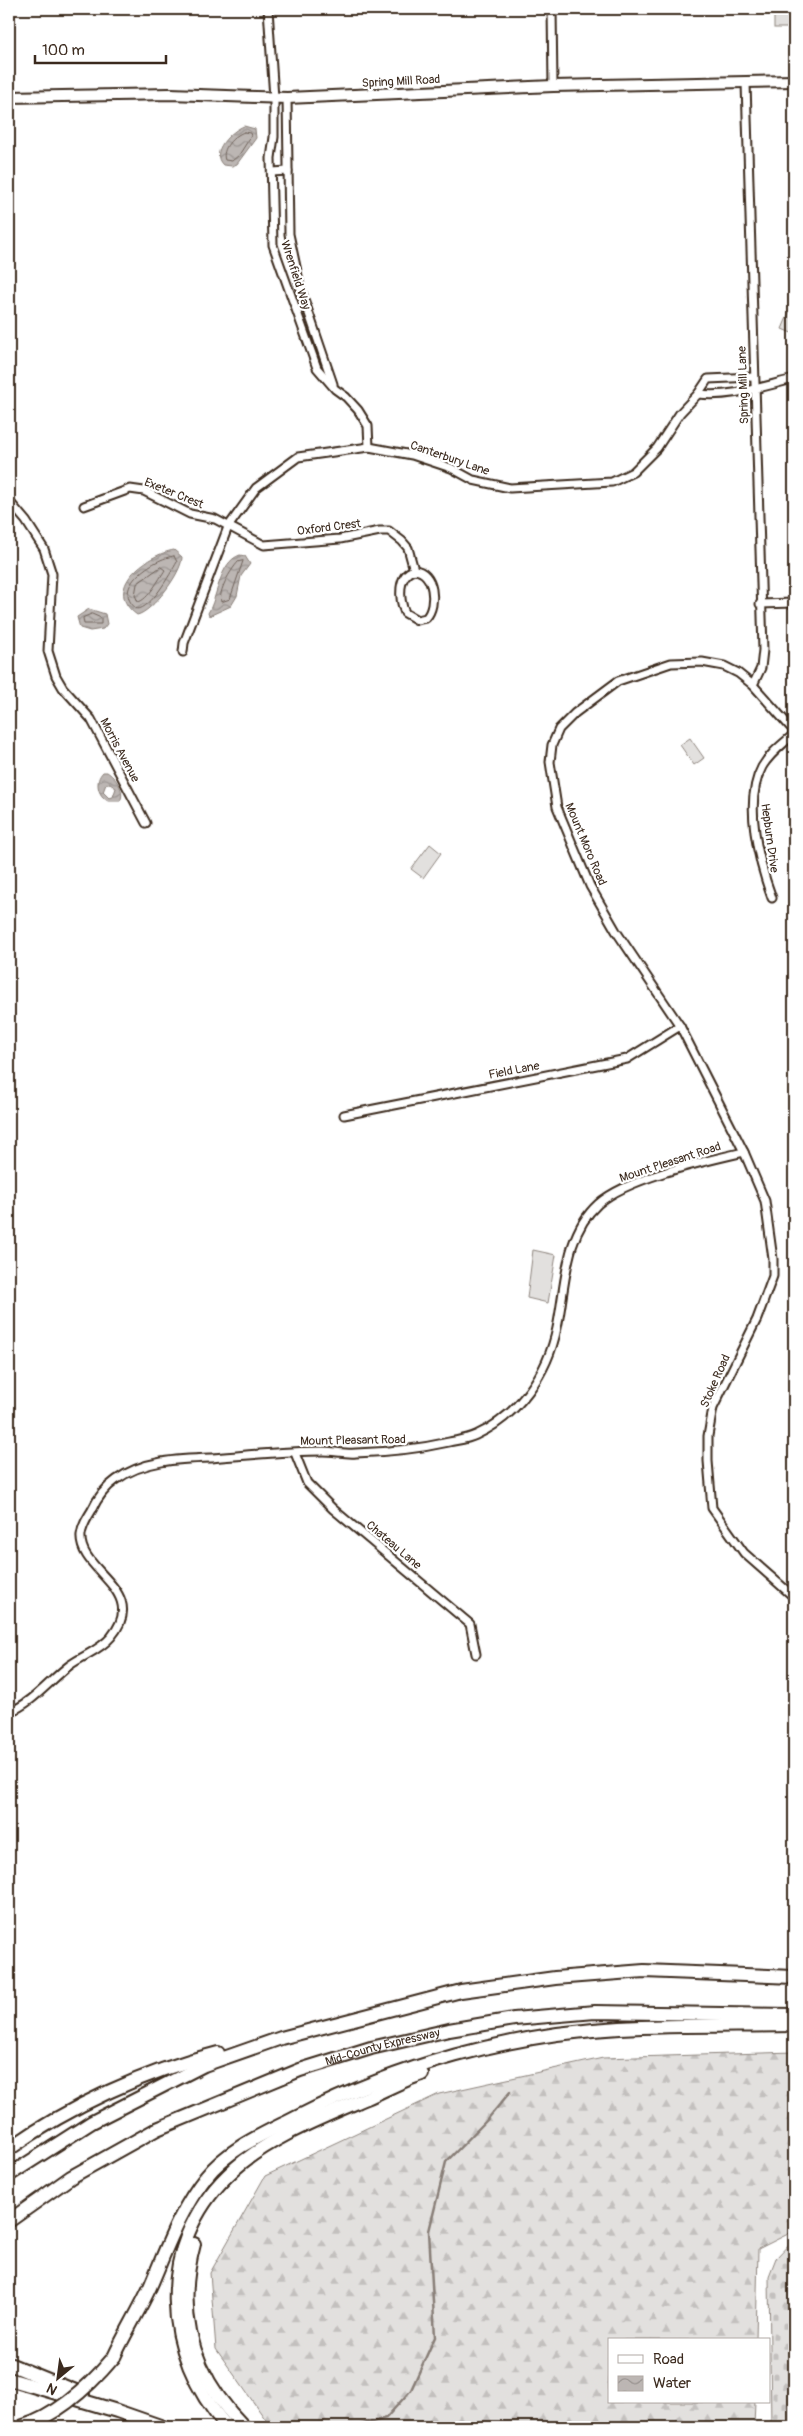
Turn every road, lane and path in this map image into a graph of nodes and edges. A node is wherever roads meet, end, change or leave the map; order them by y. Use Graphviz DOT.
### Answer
graph roads {
  1 [pos="268,9"];
  2 [pos="552,9"];
  3 [pos="794,81"];
  4 [pos="746,83"];
  5 [pos="553,86"];
  6 [pos="9,97"];
  7 [pos="274,98"];
  8 [pos="287,98"];
  9 [pos="287,136"];
  10 [pos="274,137"];
  11 [pos="288,171"];
  12 [pos="272,172"];
  13 [pos="754,377"];
  14 [pos="794,379"];
  15 [pos="755,388"];
  16 [pos="334,389"];
  17 [pos="698,394"];
  18 [pos="369,448"];
  19 [pos="9,501"];
  20 [pos="84,506"];
  21 [pos="228,527"];
  22 [pos="414,570"];
  23 [pos="794,603"];
  24 [pos="760,604"];
  25 [pos="183,652"];
  26 [pos="753,685"];
  27 [pos="794,732"];
  28 [pos="146,823"];
  29 [pos="772,898"];
  30 [pos="680,1026"];
  31 [pos="344,1115"];
  32 [pos="744,1152"];
  33 [pos="295,1453"];
  34 [pos="794,1597"];
  35 [pos="476,1654"];
  36 [pos="9,1712"];
  37 [pos="794,1977"];
  38 [pos="794,2016"];
  39 [pos="794,2025"];
  40 [pos="281,2038"];
  41 [pos="529,2038"];
  42 [pos="9,2150"];
  43 [pos="257,2153"];
  44 [pos="9,2175"];
  45 [pos="9,2222"];
  46 [pos="9,2364"];
  47 [pos="9,2379"];
  48 [pos="159,2426"];
  49 [pos="21,2427"];
  50 [pos="227,2427"];
  51 [pos="244,2427"];
  1 -- 7 [label="street, Wrenfield Way"];
  2 -- 5 [label="street"];
  3 -- 4 [label="main road, Spring Mill Road"];
  4 -- 5 [label="main road, Spring Mill Road"];
  4 -- 13 [label="street, Spring Mill Lane"];
  5 -- 8 [label="main road, Spring Mill Road"];
  6 -- 7 [label="main road, Spring Mill Road"];
  7 -- 8 [label="main road, Spring Mill Road"];
  7 -- 10 [label="street, Wrenfield Way"];
  8 -- 9 [label="street, Wrenfield Way"];
  9 -- 10 [label="street"];
  9 -- 11 [label="street, Wrenfield Way"];
  10 -- 12 [label="street, Wrenfield Way"];
  11 -- 12 [label="street"];
  11 -- 16 [label="street, Wrenfield Way"];
  12 -- 16 [label="street, Wrenfield Way"];
  13 -- 15 [label="street, Spring Mill Lane"];
  13 -- 17 [label="street, Canterbury Lane"];
  14 -- 15 [label="street"];
  15 -- 17 [label="street"];
  15 -- 24 [label="street, Spring Mill Lane"];
  16 -- 18 [label="street, Wrenfield Way"];
  17 -- 18 [label="street, Canterbury Lane"];
  18 -- 21 [label="street, Canterbury Lane"];
  19 -- 28 [label="street, Morris Avenue"];
  20 -- 21 [label="street, Exeter Crest"];
  21 -- 22 [label="street, Oxford Crest"];
  21 -- 25 [label="street, Canterbury Lane"];
  22 -- 22 [label="street"];
  23 -- 24 [label="street"];
  24 -- 26 [label="street, Spring Mill Lane"];
  26 -- 27 [label="street, Mount Moro Road"];
  26 -- 30 [label="street, Mount Moro Road"];
  27 -- 29 [label="street, Hepburn Drive"];
  30 -- 31 [label="street, Field Lane"];
  30 -- 32 [label="street, Mount Moro Road"];
  32 -- 33 [label="street, Mount Pleasant Road"];
  32 -- 34 [label="street, Stoke Road"];
  33 -- 35 [label="street, Chateau Lane"];
  33 -- 36 [label="street, Mount Pleasant Road"];
  37 -- 40 [label="highway"];
  38 -- 45 [label="highway, Mid-County Expressway"];
  39 -- 41 [label="highway"];
  40 -- 42 [label="highway"];
  40 -- 44 [label="highway"];
  41 -- 43 [label="highway"];
  41 -- 49 [label="highway, bridge"];
  43 -- 50 [label="highway"];
  43 -- 51 [label="highway"];
  46 -- 48 [label="highway"];
  47 -- 48 [label="highway"];
}
